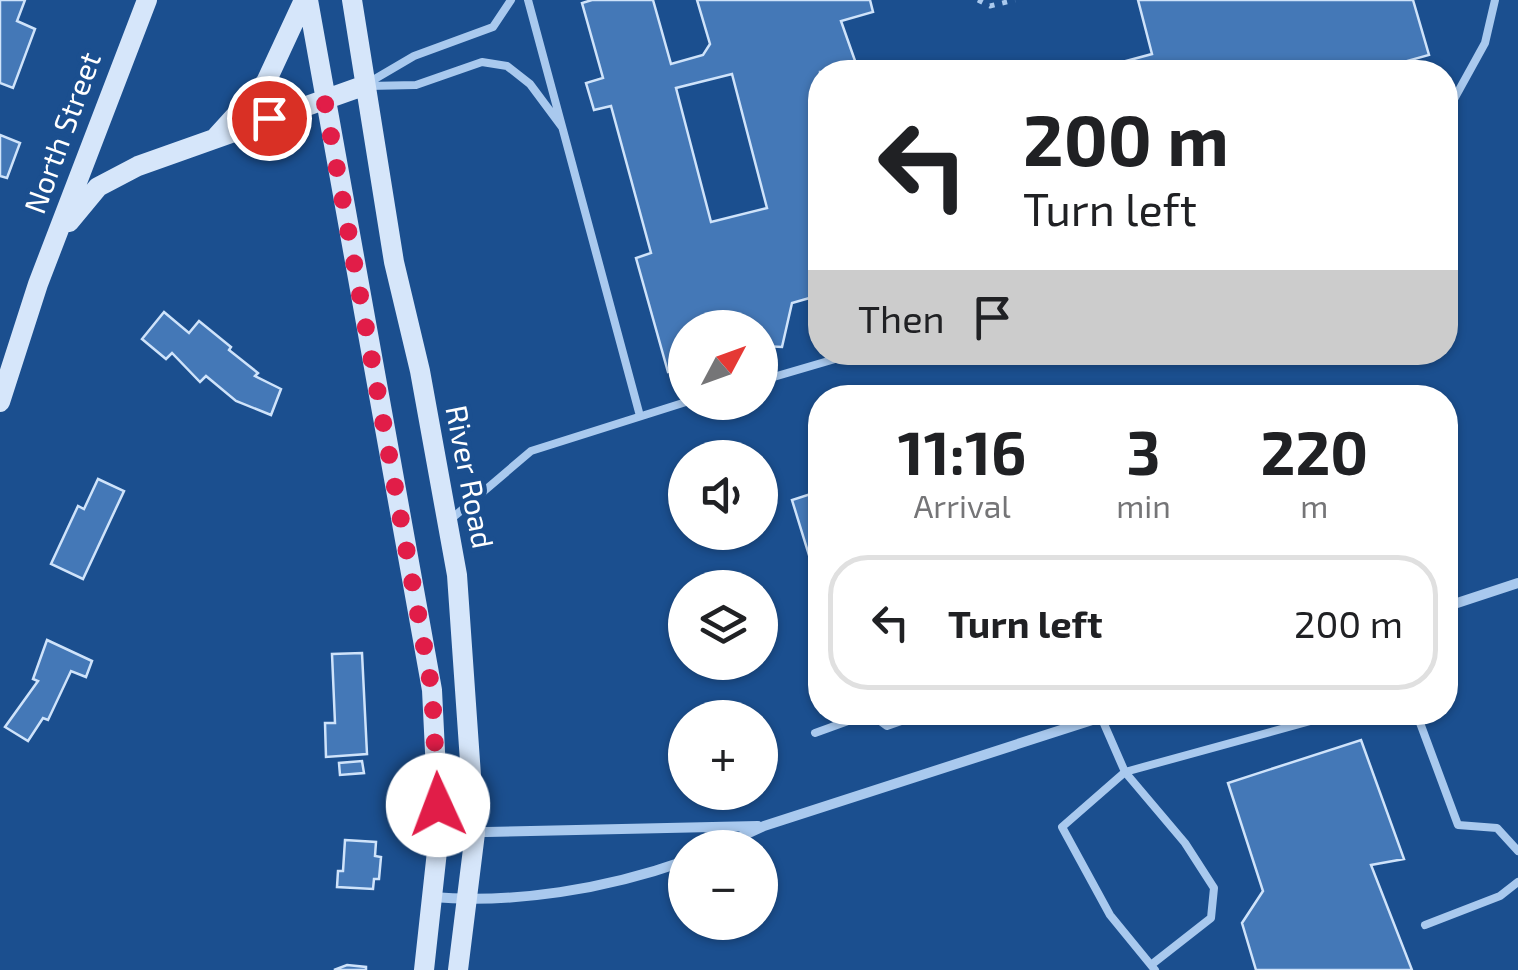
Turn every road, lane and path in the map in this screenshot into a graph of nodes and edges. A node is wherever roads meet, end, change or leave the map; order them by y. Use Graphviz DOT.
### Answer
graph roads {
  1 [pos="147,0"];
  2 [pos="306,0"];
  3 [pos="352,0"];
  4 [pos="511,0"];
  5 [pos="528,0"];
  6 [pos="978,0"];
  7 [pos="1015,0"];
  8 [pos="1495,0"];
  9 [pos="363,86"];
  10 [pos="1458,93"];
  11 [pos="324,98"];
  12 [pos="566,134"];
  13 [pos="214,140"];
  14 [pos="54,245"];
  15 [pos="815,365"];
  16 [pos="778,376"];
  17 [pos="0,402"];
  18 [pos="668,407"];
  19 [pos="640,416"];
  20 [pos="447,523"];
  21 [pos="1518,583"];
  22 [pos="1458,603"];
  23 [pos="839,725"];
  24 [pos="1079,725"];
  25 [pos="1104,725"];
  26 [pos="1296,725"];
  27 [pos="1421,725"];
  28 [pos="815,733"];
  29 [pos="1125,772"];
  30 [pos="764,826"];
  31 [pos="755,830"];
  32 [pos="440,832"];
  33 [pos="475,833"];
  34 [pos="1518,851"];
  35 [pos="668,866"];
  36 [pos="1518,882"];
  37 [pos="432,897"];
  38 [pos="468,900"];
  39 [pos="1425,925"];
  40 [pos="1153,967"];
  41 [pos="424,970"];
  42 [pos="458,970"];
  1 -- 14 [label="main road, North Street"];
  2 -- 11 [label="main road"];
  2 -- 13 [label="main road"];
  3 -- 9 [label="main road, River Road"];
  4 -- 9 [label="lane"];
  5 -- 12 [label="lane"];
  6 -- 7 [label="path"];
  8 -- 10 [label="lane"];
  9 -- 11 [label="main road"];
  9 -- 12 [label="lane"];
  9 -- 20 [label="main road, River Road"];
  11 -- 13 [label="main road"];
  11 -- 32 [label="main road"];
  12 -- 19 [label="lane"];
  13 -- 14 [label="main road"];
  14 -- 17 [label="main road, North Street"];
  15 -- 16 [label="lane"];
  18 -- 19 [label="lane"];
  19 -- 20 [label="lane"];
  20 -- 33 [label="main road, River Road"];
  21 -- 22 [label="street"];
  23 -- 28 [label="lane"];
  24 -- 30 [label="street"];
  25 -- 29 [label="lane"];
  26 -- 29 [label="lane"];
  27 -- 34 [label="lane"];
  29 -- 40 [label="lane"];
  29 -- 40 [label="lane"];
  30 -- 31 [label="street"];
  30 -- 33 [label="street"];
  32 -- 33 [label="street"];
  32 -- 37 [label="main road"];
  33 -- 38 [label="main road, River Road"];
  35 -- 38 [label="street"];
  36 -- 39 [label="lane"];
  37 -- 38 [label="street"];
  37 -- 41 [label="main road"];
  38 -- 42 [label="main road, River Road"];
}
